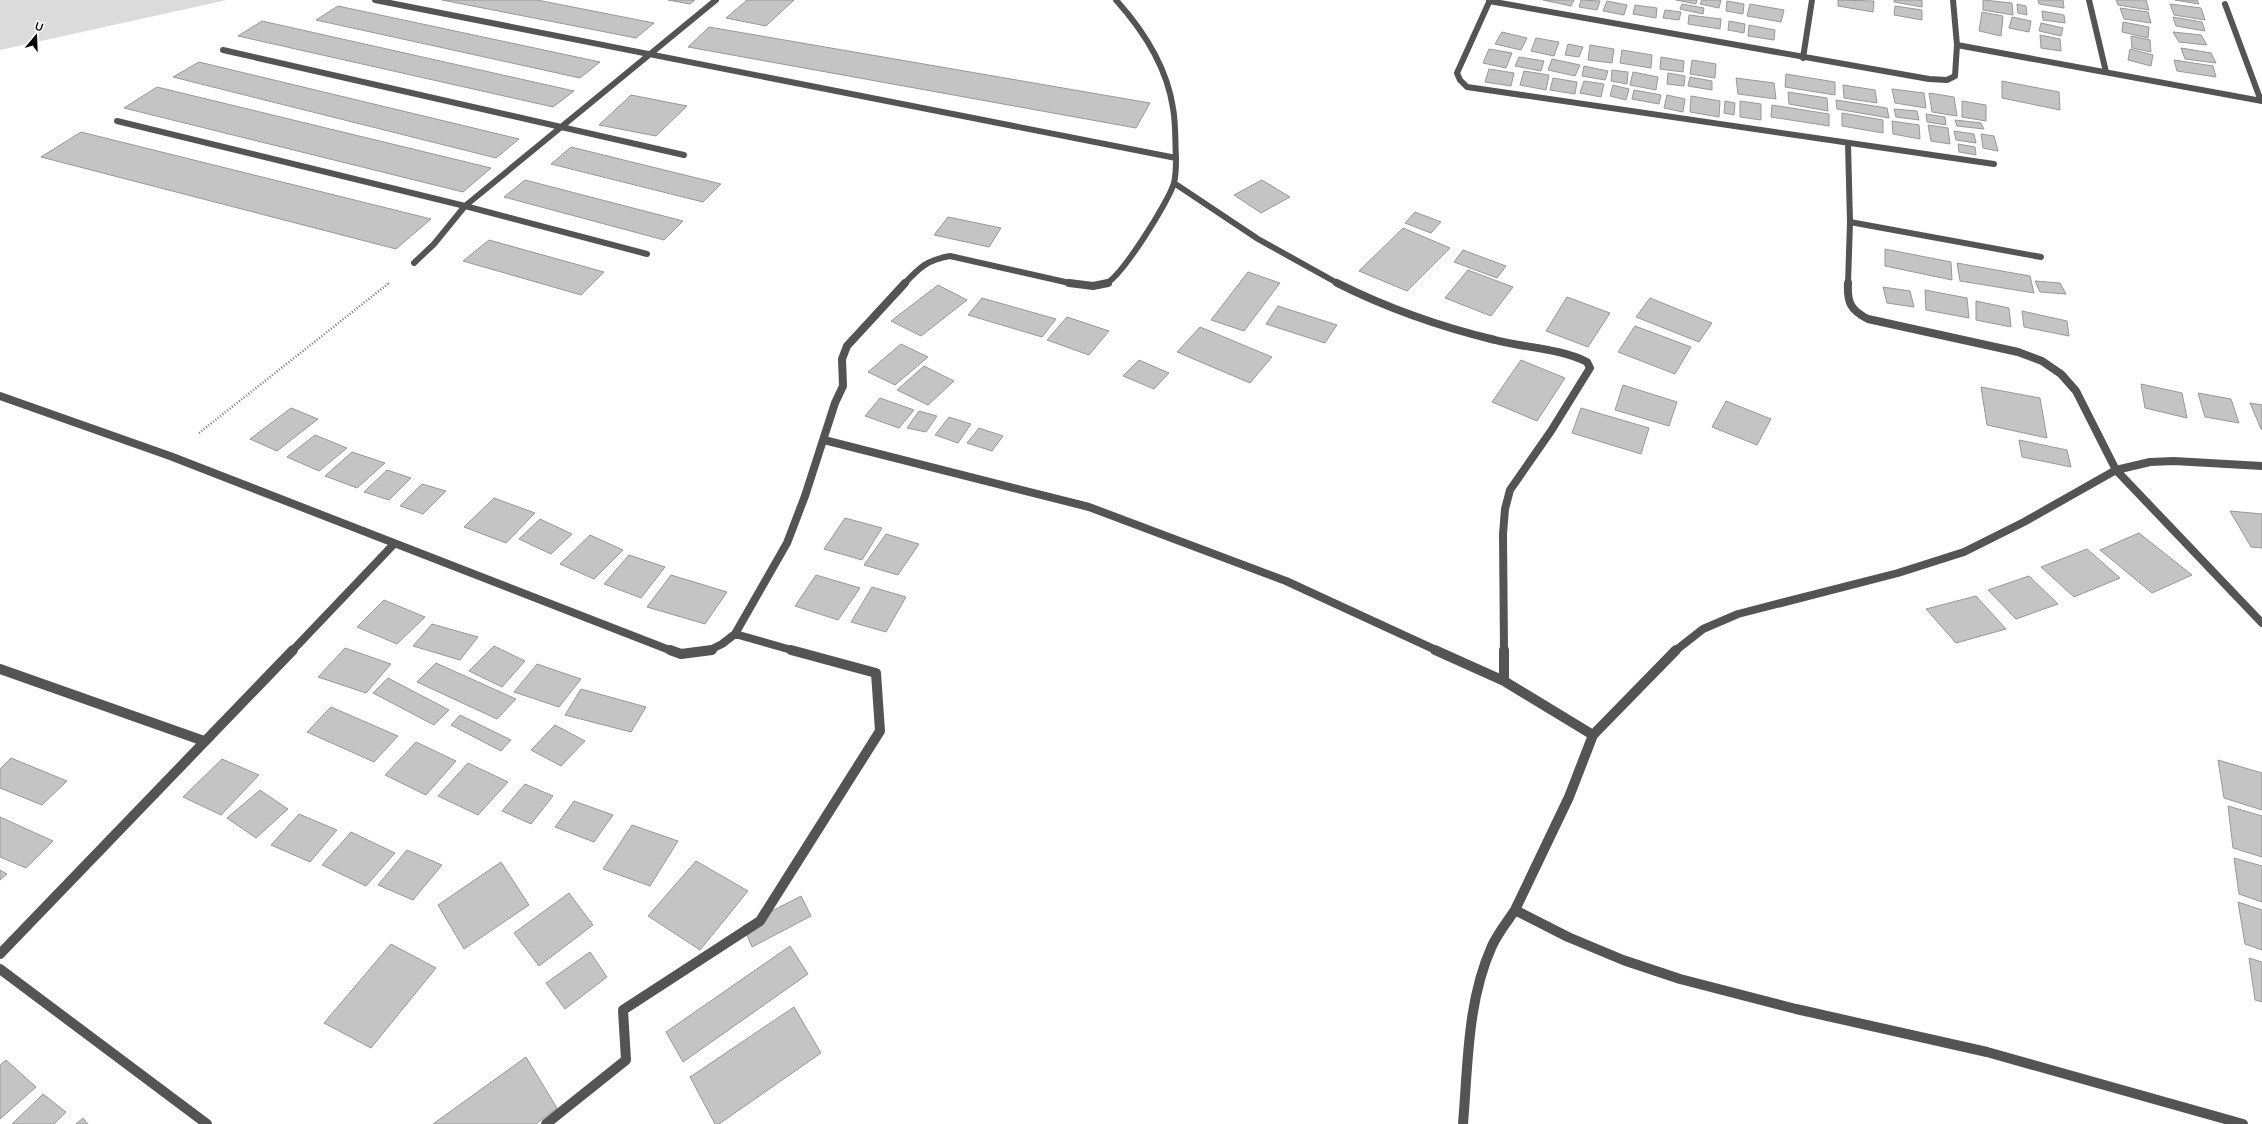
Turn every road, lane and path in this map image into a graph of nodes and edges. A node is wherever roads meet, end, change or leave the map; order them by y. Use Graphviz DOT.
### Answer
graph roads {
  1 [pos="375,0"];
  2 [pos="716,0"];
  3 [pos="1116,0"];
  4 [pos="1812,0"];
  5 [pos="1953,0"];
  6 [pos="2089,0"];
  7 [pos="1490,1"];
  8 [pos="2225,4"];
  9 [pos="1957,45"];
  10 [pos="223,50"];
  11 [pos="652,54"];
  12 [pos="1803,58"];
  13 [pos="2106,72"];
  14 [pos="2262,101"];
  15 [pos="117,121"];
  16 [pos="564,126"];
  17 [pos="1848,143"];
  18 [pos="684,155"];
  19 [pos="1176,158"];
  20 [pos="1994,164"];
  21 [pos="1174,183"];
  22 [pos="465,206"];
  23 [pos="1850,222"];
  24 [pos="647,254"];
  25 [pos="2041,257"];
  26 [pos="414,264"];
  27 [pos="0,396"];
  28 [pos="824,440"];
  29 [pos="170,456"];
  30 [pos="2262,466"];
  31 [pos="2116,470"];
  32 [pos="394,544"];
  33 [pos="2262,623"];
  34 [pos="735,634"];
  35 [pos="0,669"];
  36 [pos="1504,681"];
  37 [pos="1593,735"];
  38 [pos="204,741"];
  39 [pos="1515,910"];
  40 [pos="0,954"];
  41 [pos="0,969"];
  42 [pos="207,1124"];
  43 [pos="546,1124"];
  44 [pos="1463,1124"];
  45 [pos="2243,1124"];
  1 -- 11 [label="street"];
  2 -- 11 [label="street"];
  3 -- 19 [label="street"];
  4 -- 12 [label="street"];
  5 -- 9 [label="street"];
  6 -- 13 [label="street"];
  7 -- 12 [label="street"];
  7 -- 17 [label="street"];
  8 -- 14 [label="street"];
  9 -- 12 [label="street"];
  9 -- 13 [label="street"];
  10 -- 16 [label="street"];
  11 -- 16 [label="street"];
  11 -- 19 [label="street"];
  13 -- 14 [label="street"];
  15 -- 22 [label="street"];
  16 -- 18 [label="street"];
  16 -- 22 [label="street"];
  17 -- 20 [label="street"];
  17 -- 23 [label="street"];
  19 -- 21 [label="street"];
  21 -- 28 [label="street"];
  21 -- 36 [label="street"];
  22 -- 24 [label="street"];
  22 -- 26 [label="street"];
  23 -- 25 [label="street"];
  23 -- 31 [label="street"];
  26 -- 29 [label="path"];
  27 -- 29 [label="street"];
  28 -- 34 [label="street"];
  28 -- 36 [label="street"];
  29 -- 32 [label="street"];
  30 -- 31 [label="street"];
  31 -- 33 [label="street"];
  31 -- 37 [label="street"];
  32 -- 34 [label="street"];
  32 -- 38 [label="street"];
  34 -- 43 [label="street"];
  35 -- 38 [label="street"];
  36 -- 37 [label="street"];
  37 -- 39 [label="street"];
  38 -- 40 [label="street"];
  39 -- 44 [label="street"];
  39 -- 45 [label="street"];
  41 -- 42 [label="street"];
}
